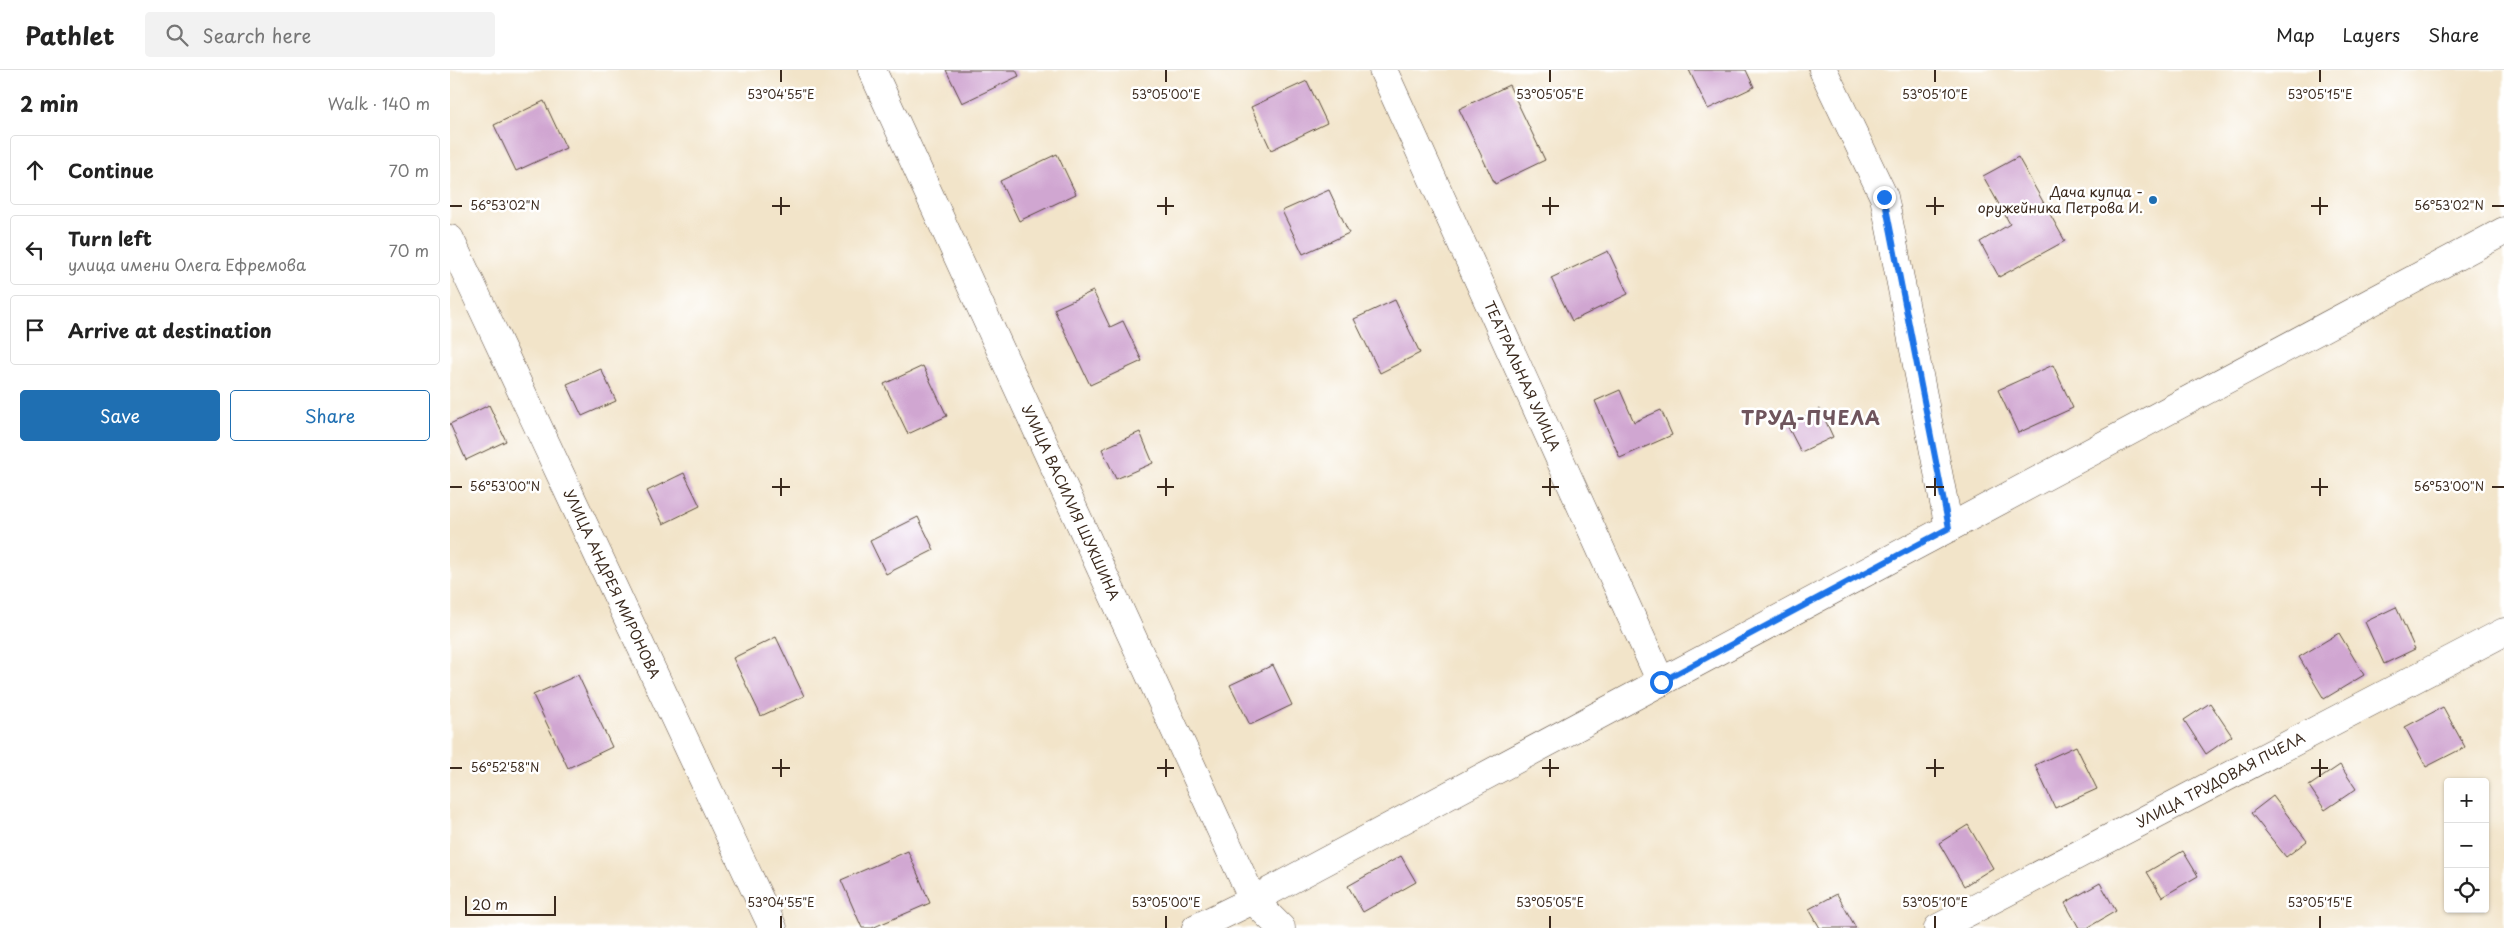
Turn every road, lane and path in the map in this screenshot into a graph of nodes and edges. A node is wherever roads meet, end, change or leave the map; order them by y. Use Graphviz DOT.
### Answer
graph roads {
  1 [pos="872,70"];
  2 [pos="1383,70"];
  3 [pos="1823,70"];
  4 [pos="2504,231"];
  5 [pos="450,240"];
  6 [pos="1949,528"];
  7 [pos="2504,632"];
  8 [pos="1661,682"];
  9 [pos="1253,900"];
  10 [pos="773,928"];
  11 [pos="1196,928"];
  12 [pos="1281,928"];
  13 [pos="1938,928"];
  1 -- 9 [label="street, УЛИЦА ВАСИЛИЯ ШУКШИНА"];
  2 -- 8 [label="street, ТЕАТРАЛЬНАЯ УЛИЦА"];
  3 -- 6 [label="street"];
  4 -- 6 [label="street"];
  5 -- 10 [label="street, УЛИЦА АНДРЕЯ МИРОНОВА"];
  6 -- 8 [label="street"];
  7 -- 13 [label="street, УЛИЦА ТРУДОВАЯ ПЧЕЛА"];
  8 -- 9 [label="street"];
  9 -- 11 [label="street"];
  9 -- 12 [label="street, УЛИЦА ВАСИЛИЯ ШУКШИНА"];
}
